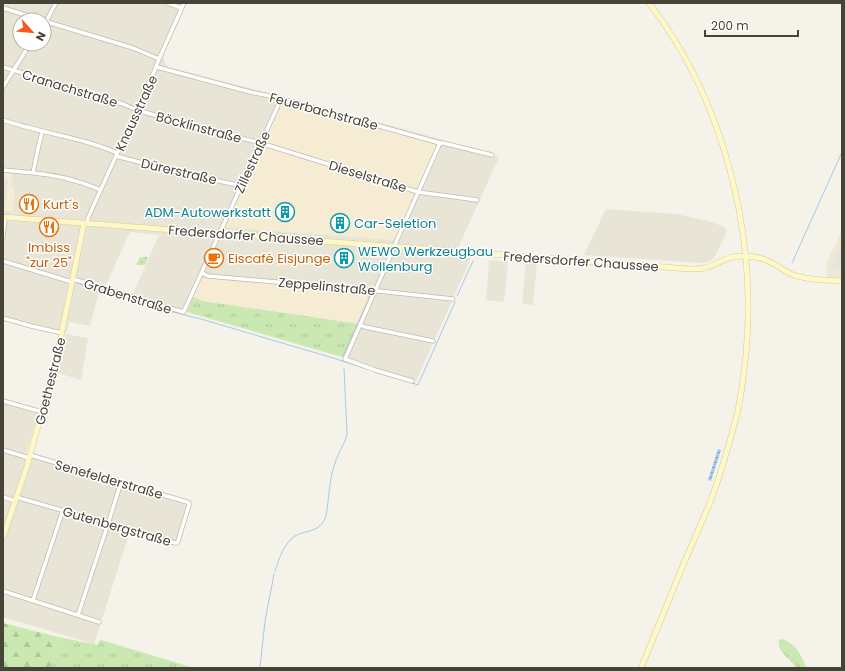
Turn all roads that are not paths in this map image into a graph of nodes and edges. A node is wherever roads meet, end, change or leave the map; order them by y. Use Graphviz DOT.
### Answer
graph roads {
  1 [pos="56,3"];
  2 [pos="168,3"];
  3 [pos="184,3"];
  4 [pos="649,3"];
  5 [pos="3,8"];
  6 [pos="182,8"];
  7 [pos="16,12"];
  8 [pos="51,12"];
  9 [pos="52,23"];
  10 [pos="25,52"];
  11 [pos="159,58"];
  12 [pos="3,67"];
  13 [pos="157,67"];
  14 [pos="13,70"];
  15 [pos="3,87"];
  16 [pos="281,99"];
  17 [pos="137,110"];
  18 [pos="3,120"];
  19 [pos="42,132"];
  20 [pos="261,143"];
  21 [pos="440,143"];
  22 [pos="116,155"];
  23 [pos="492,156"];
  24 [pos="3,170"];
  25 [pos="33,173"];
  26 [pos="242,186"];
  27 [pos="101,190"];
  28 [pos="418,192"];
  29 [pos="477,200"];
  30 [pos="4,217"];
  31 [pos="86,223"];
  32 [pos="219,233"];
  33 [pos="3,237"];
  34 [pos="395,247"];
  35 [pos="746,256"];
  36 [pos="3,261"];
  37 [pos="202,273"];
  38 [pos="842,280"];
  39 [pos="73,281"];
  40 [pos="375,290"];
  41 [pos="452,299"];
  42 [pos="183,312"];
  43 [pos="3,318"];
  44 [pos="360,325"];
  45 [pos="62,333"];
  46 [pos="433,341"];
  47 [pos="412,381"];
  48 [pos="3,401"];
  49 [pos="42,412"];
  50 [pos="3,450"];
  51 [pos="29,457"];
  52 [pos="121,482"];
  53 [pos="3,497"];
  54 [pos="16,499"];
  55 [pos="189,503"];
  56 [pos="63,510"];
  57 [pos="108,524"];
  58 [pos="3,536"];
  59 [pos="3,591"];
  60 [pos="33,600"];
  61 [pos="78,615"];
  62 [pos="99,622"];
  63 [pos="640,668"];
  1 -- 8 [label="street"];
  2 -- 6 [label="street"];
  3 -- 6 [label="street, Knausstraße"];
  4 -- 35 [label="main road"];
  5 -- 7 [label="street"];
  6 -- 11 [label="street, Knausstraße"];
  9 -- 11 [label="street"];
  10 -- 14 [label="street"];
  11 -- 13 [label="street, Knausstraße"];
  12 -- 14 [label="street, Cranachstraße"];
  13 -- 16 [label="street, Feuerbachstraße"];
  13 -- 17 [label="street, Knausstraße"];
  14 -- 15 [label="street"];
  14 -- 17 [label="street, Cranachstraße"];
  16 -- 20 [label="street, Zillestraße"];
  16 -- 21 [label="street, Feuerbachstraße"];
  17 -- 20 [label="street, Böcklinstraße"];
  17 -- 22 [label="street, Knausstraße"];
  18 -- 19 [label="street, Dürerstraße"];
  19 -- 22 [label="street, Dürerstraße"];
  19 -- 25 [label="street"];
  20 -- 26 [label="street, Zillestraße"];
  20 -- 28 [label="street, Dieselstraße"];
  21 -- 23 [label="street, Feuerbachstraße"];
  21 -- 28 [label="street"];
  22 -- 26 [label="street, Dürerstraße"];
  22 -- 27 [label="street, Knausstraße"];
  24 -- 25 [label="street"];
  25 -- 27 [label="street"];
  26 -- 32 [label="street, Zillestraße"];
  27 -- 31 [label="street, Knausstraße"];
  28 -- 29 [label="street, Dieselstraße"];
  28 -- 34 [label="street"];
  30 -- 31 [label="main road, Fredersdorfer Chaussee"];
  30 -- 33 [label="street"];
  31 -- 32 [label="main road, Fredersdorfer Chaussee"];
  31 -- 39 [label="main road, Goethestraße"];
  32 -- 34 [label="main road, Fredersdorfer Chaussee"];
  32 -- 37 [label="street, Zillestraße"];
  34 -- 35 [label="main road, Fredersdorfer Chaussee"];
  34 -- 40 [label="street"];
  35 -- 38 [label="main road, Fredersdorfer Chaussee"];
  35 -- 63 [label="main road"];
  36 -- 39 [label="street, Grabenstraße"];
  37 -- 40 [label="street, Zeppelinstraße"];
  37 -- 42 [label="street, Zillestraße"];
  39 -- 42 [label="street, Grabenstraße"];
  39 -- 45 [label="main road, Goethestraße"];
  40 -- 41 [label="street, Zeppelinstraße"];
  40 -- 44 [label="street"];
  43 -- 45 [label="street"];
  44 -- 46 [label="street"];
  44 -- 47 [label="street"];
  45 -- 49 [label="main road, Goethestraße"];
  48 -- 49 [label="street"];
  49 -- 51 [label="main road, Goethestraße"];
  50 -- 51 [label="street, Senefelderstraße"];
  51 -- 52 [label="street, Senefelderstraße"];
  51 -- 54 [label="main road, Goethestraße"];
  52 -- 55 [label="street, Senefelderstraße"];
  52 -- 57 [label="street"];
  53 -- 54 [label="street, Gutenbergstraße"];
  54 -- 56 [label="street, Gutenbergstraße"];
  54 -- 58 [label="main road, Goethestraße"];
  55 -- 57 [label="street, Gutenbergstraße"];
  56 -- 57 [label="street, Gutenbergstraße"];
  56 -- 60 [label="street"];
  57 -- 61 [label="street"];
  59 -- 60 [label="street"];
  60 -- 61 [label="street"];
  61 -- 62 [label="street"];
}
